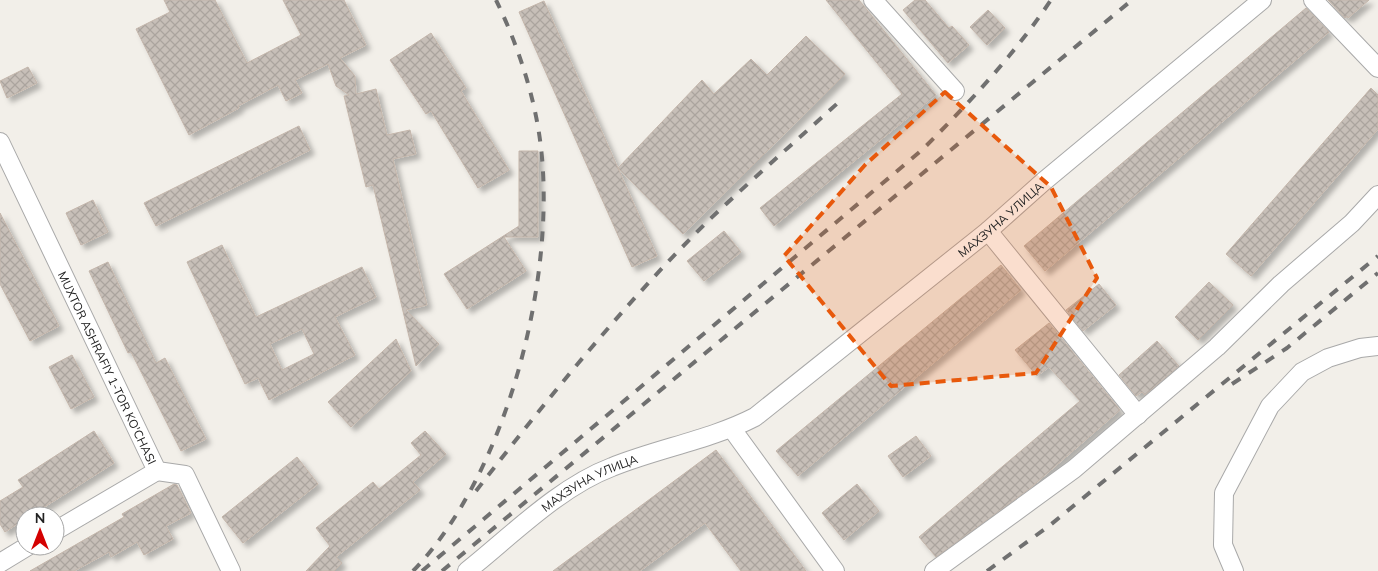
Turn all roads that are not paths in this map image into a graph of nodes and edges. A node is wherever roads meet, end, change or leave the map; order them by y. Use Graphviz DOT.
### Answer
graph roads {
  1 [pos="873,0"];
  2 [pos="1262,0"];
  3 [pos="1313,0"];
  4 [pos="1378,68"];
  5 [pos="955,91"];
  6 [pos="0,142"];
  7 [pos="1378,195"];
  8 [pos="988,232"];
  9 [pos="1378,346"];
  10 [pos="1138,414"];
  11 [pos="732,429"];
  12 [pos="157,471"];
  13 [pos="65,524"];
  14 [pos="15,553"];
  15 [pos="0,562"];
  16 [pos="232,571"];
  17 [pos="467,571"];
  18 [pos="834,571"];
  19 [pos="934,571"];
  20 [pos="1234,571"];
  1 -- 5 [label="street"];
  2 -- 8 [label="street, МАХЗУНА УЛИЦА"];
  3 -- 4 [label="street"];
  6 -- 12 [label="street, MUXTOR ASHRAFIY 1-TOR KO'CHASI"];
  7 -- 10 [label="street"];
  8 -- 10 [label="street"];
  8 -- 11 [label="street, МАХЗУНА УЛИЦА"];
  9 -- 20 [label="street"];
  10 -- 19 [label="street"];
  11 -- 17 [label="street, МАХЗУНА УЛИЦА"];
  11 -- 18 [label="street"];
  12 -- 13 [label="street"];
  12 -- 16 [label="street, MUXTOR ASHRAFIY 1-TOR KO'CHASI"];
  14 -- 15 [label="street"];
}
